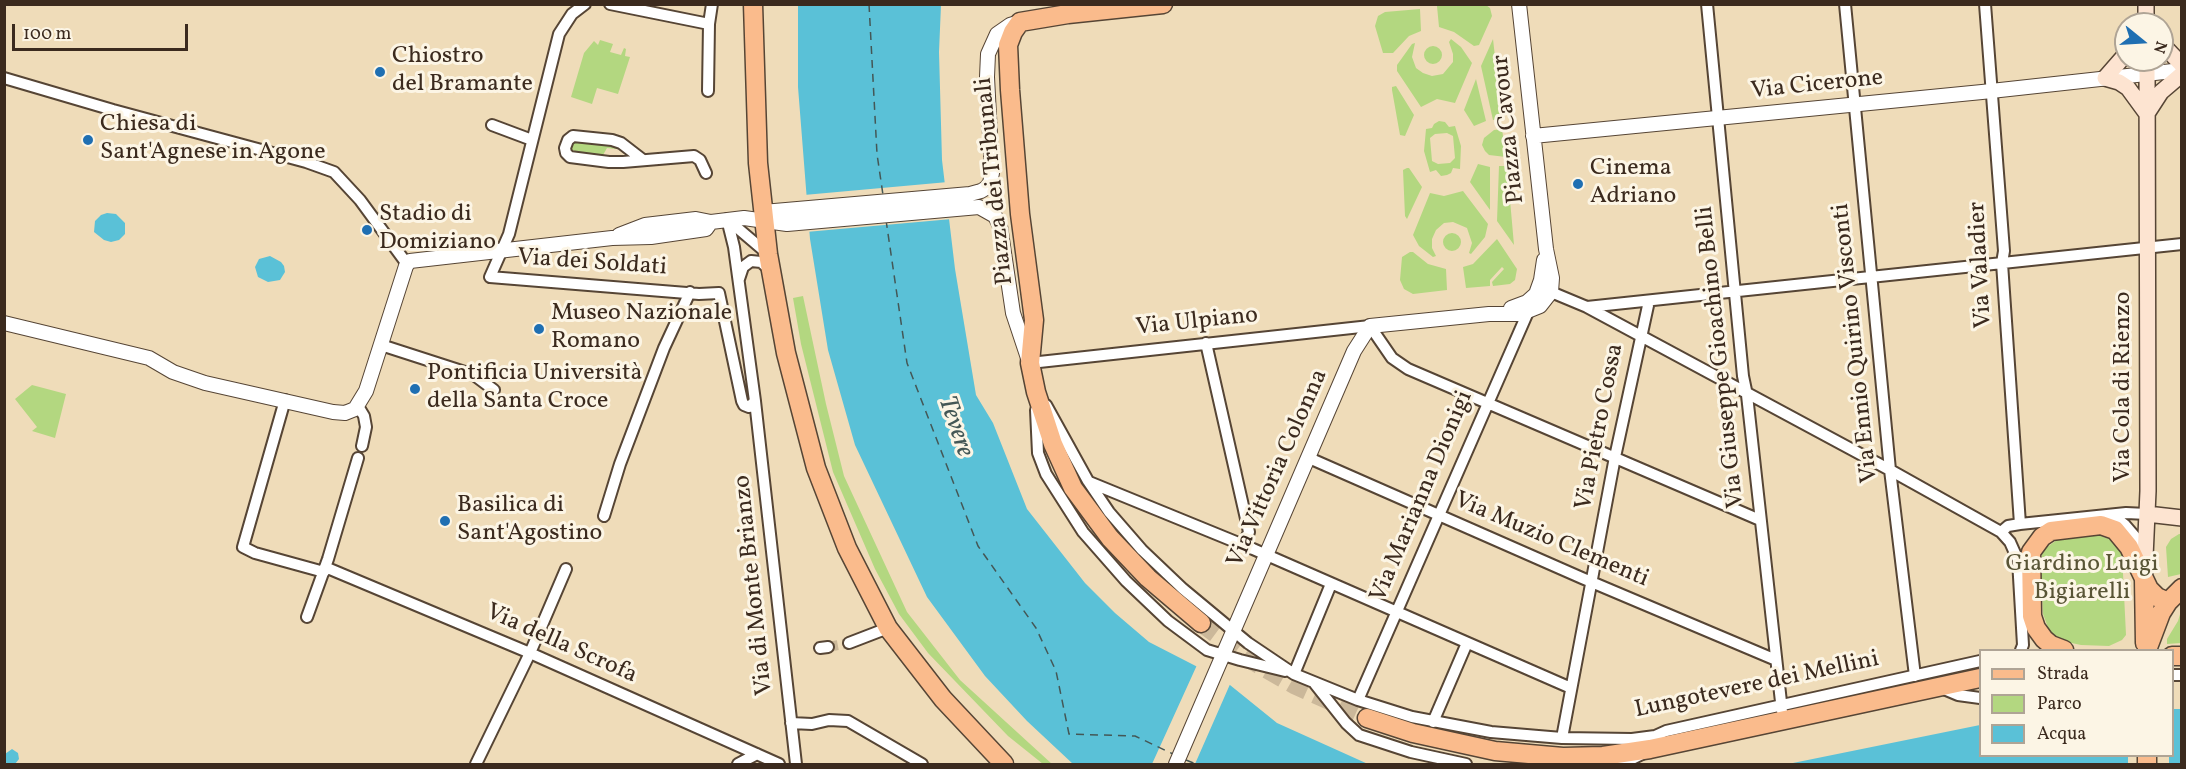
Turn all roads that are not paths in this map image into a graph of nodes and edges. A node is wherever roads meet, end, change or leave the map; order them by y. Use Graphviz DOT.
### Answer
graph roads {
  1 [pos="585,4"];
  2 [pos="610,4"];
  3 [pos="712,4"];
  4 [pos="753,4"];
  5 [pos="1163,4"];
  6 [pos="1519,4"];
  7 [pos="1707,4"];
  8 [pos="1845,4"];
  9 [pos="1985,4"];
  10 [pos="1020,22"];
  11 [pos="709,24"];
  12 [pos="2114,68"];
  13 [pos="2128,72"];
  14 [pos="2147,72"];
  15 [pos="2181,72"];
  16 [pos="4,78"];
  17 [pos="2105,78"];
  18 [pos="708,91"];
  19 [pos="1992,91"];
  20 [pos="1855,104"];
  21 [pos="2147,114"];
  22 [pos="1718,118"];
  23 [pos="492,125"];
  24 [pos="1533,136"];
  25 [pos="532,140"];
  26 [pos="643,160"];
  27 [pos="705,170"];
  28 [pos="973,200"];
  29 [pos="763,217"];
  30 [pos="727,219"];
  31 [pos="2181,244"];
  32 [pos="1546,249"];
  33 [pos="503,250"];
  34 [pos="768,254"];
  35 [pos="2148,255"];
  36 [pos="2002,263"];
  37 [pos="407,264"];
  38 [pos="771,274"];
  39 [pos="1871,277"];
  40 [pos="738,279"];
  41 [pos="690,292"];
  42 [pos="1551,292"];
  43 [pos="1735,292"];
  44 [pos="1649,301"];
  45 [pos="1587,307"];
  46 [pos="1528,312"];
  47 [pos="1489,314"];
  48 [pos="4,323"];
  49 [pos="1370,326"];
  50 [pos="1640,335"];
  51 [pos="1206,343"];
  52 [pos="381,345"];
  53 [pos="1030,363"];
  54 [pos="494,390"];
  55 [pos="1036,392"];
  56 [pos="1747,395"];
  57 [pos="285,400"];
  58 [pos="755,401"];
  59 [pos="1486,403"];
  60 [pos="358,406"];
  61 [pos="362,446"];
  62 [pos="1615,457"];
  63 [pos="1309,458"];
  64 [pos="358,459"];
  65 [pos="1890,470"];
  66 [pos="1088,481"];
  67 [pos="1438,514"];
  68 [pos="2147,514"];
  69 [pos="2102,515"];
  70 [pos="604,516"];
  71 [pos="2181,518"];
  72 [pos="1760,520"];
  73 [pos="2020,524"];
  74 [pos="2001,532"];
  75 [pos="1243,545"];
  76 [pos="2145,549"];
  77 [pos="1266,555"];
  78 [pos="566,569"];
  79 [pos="324,570"];
  80 [pos="2144,579"];
  81 [pos="1592,582"];
  82 [pos="1331,584"];
  83 [pos="2181,588"];
  84 [pos="2168,602"];
  85 [pos="1396,612"];
  86 [pos="307,616"];
  87 [pos="1200,623"];
  88 [pos="888,628"];
  89 [pos="1232,631"];
  90 [pos="1467,643"];
  91 [pos="849,644"];
  92 [pos="2022,649"];
  93 [pos="2061,649"];
  94 [pos="2146,649"];
  95 [pos="2147,649"];
  96 [pos="530,653"];
  97 [pos="1223,655"];
  98 [pos="1776,660"];
  99 [pos="1979,661"];
  100 [pos="1294,674"];
  101 [pos="1915,676"];
  102 [pos="1979,678"];
  103 [pos="1315,684"];
  104 [pos="1939,687"];
  105 [pos="1571,688"];
  106 [pos="1979,698"];
  107 [pos="1358,700"];
  108 [pos="1782,712"];
  109 [pos="1367,718"];
  110 [pos="1433,722"];
  111 [pos="791,723"];
  112 [pos="1562,738"];
  113 [pos="1650,749"];
  114 [pos="757,754"];
  115 [pos="476,765"];
  116 [pos="738,765"];
  117 [pos="779,765"];
  118 [pos="796,765"];
  119 [pos="922,765"];
  120 [pos="1004,765"];
  121 [pos="1176,765"];
  122 [pos="1466,765"];
  123 [pos="1622,765"];
  1 -- 25 [label="street"];
  2 -- 11 [label="street"];
  3 -- 11 [label="street"];
  4 -- 29 [label="main road"];
  5 -- 10 [label="main road"];
  6 -- 24 [label="street, Piazza Cavour"];
  7 -- 22 [label="street, Via Giuseppe Gioachino Belli"];
  8 -- 20 [label="street, Via Ennio Quirino Visconti"];
  9 -- 19 [label="street, Via Valadier"];
  10 -- 28 [label="street, Piazza dei Tribunali"];
  10 -- 53 [label="main road, Piazza dei Tribunali"];
  11 -- 18 [label="street"];
  12 -- 17 [label="main road"];
  13 -- 17 [label="street, Via Cicerone"];
  14 -- 21 [label="main road, Via Cola di Rienzo"];
  15 -- 21 [label="main road"];
  16 -- 37 [label="street"];
  17 -- 19 [label="street, Via Cicerone"];
  17 -- 21 [label="main road"];
  19 -- 20 [label="street, Via Cicerone"];
  19 -- 36 [label="street, Via Valadier"];
  20 -- 22 [label="street, Via Cicerone"];
  20 -- 39 [label="street, Via Ennio Quirino Visconti"];
  21 -- 35 [label="main road, Via Cola di Rienzo"];
  22 -- 24 [label="street, Via Cicerone"];
  22 -- 43 [label="street, Via Giuseppe Gioachino Belli"];
  23 -- 25 [label="street"];
  24 -- 32 [label="street, Piazza Cavour"];
  25 -- 33 [label="street"];
  26 -- 26 [label="street"];
  26 -- 27 [label="street"];
  28 -- 29 [label="street"];
  28 -- 53 [label="street, Piazza dei Tribunali"];
  29 -- 30 [label="street"];
  29 -- 34 [label="main road"];
  30 -- 33 [label="street"];
  30 -- 34 [label="street"];
  30 -- 40 [label="street, Via di Monte Brianzo"];
  31 -- 35 [label="street"];
  32 -- 42 [label="street, Piazza Cavour"];
  32 -- 47 [label="street, Piazza Cavour"];
  33 -- 37 [label="street"];
  33 -- 41 [label="street, Via dei Soldati"];
  34 -- 38 [label="main road"];
  35 -- 36 [label="street"];
  35 -- 68 [label="main road, Via Cola di Rienzo"];
  36 -- 39 [label="street"];
  36 -- 73 [label="street, Via Valadier"];
  37 -- 52 [label="street"];
  38 -- 40 [label="street"];
  38 -- 88 [label="main road"];
  39 -- 43 [label="street"];
  39 -- 65 [label="street, Via Ennio Quirino Visconti"];
  40 -- 58 [label="street, Via di Monte Brianzo"];
  41 -- 58 [label="street"];
  41 -- 70 [label="street"];
  42 -- 45 [label="street"];
  42 -- 46 [label="street"];
  43 -- 44 [label="street"];
  43 -- 56 [label="street, Via Giuseppe Gioachino Belli"];
  44 -- 45 [label="street"];
  44 -- 50 [label="street, Via Pietro Cossa"];
  45 -- 50 [label="street"];
  46 -- 47 [label="street, Piazza Cavour"];
  46 -- 59 [label="street, Via Marianna Dionigi"];
  47 -- 49 [label="street, Piazza Cavour"];
  48 -- 57 [label="street"];
  49 -- 51 [label="street, Via Ulpiano"];
  49 -- 59 [label="street"];
  49 -- 63 [label="street, Via Vittoria Colonna"];
  50 -- 56 [label="street"];
  50 -- 62 [label="street, Via Pietro Cossa"];
  51 -- 53 [label="street, Via Ulpiano"];
  51 -- 75 [label="street"];
  52 -- 54 [label="street"];
  52 -- 60 [label="street"];
  53 -- 55 [label="main road"];
  55 -- 66 [label="street, Lungotevere dei Mellini"];
  55 -- 87 [label="main road"];
  55 -- 97 [label="street"];
  56 -- 65 [label="street"];
  56 -- 72 [label="street, Via Giuseppe Gioachino Belli"];
  57 -- 60 [label="street"];
  57 -- 79 [label="street, Via della Scrofa"];
  58 -- 111 [label="street, Via di Monte Brianzo"];
  59 -- 62 [label="street"];
  59 -- 67 [label="street, Via Marianna Dionigi"];
  60 -- 61 [label="street"];
  62 -- 72 [label="street"];
  62 -- 81 [label="street, Via Pietro Cossa"];
  63 -- 67 [label="street, Via Muzio Clementi"];
  63 -- 77 [label="street, Via Vittoria Colonna"];
  64 -- 79 [label="street"];
  65 -- 74 [label="street"];
  65 -- 101 [label="street, Via Ennio Quirino Visconti"];
  66 -- 75 [label="street"];
  66 -- 89 [label="street, Lungotevere dei Mellini"];
  67 -- 81 [label="street, Via Muzio Clementi"];
  67 -- 85 [label="street, Via Marianna Dionigi"];
  68 -- 69 [label="street"];
  68 -- 71 [label="main road"];
  68 -- 76 [label="main road, Via Cola di Rienzo"];
  69 -- 73 [label="street"];
  69 -- 76 [label="street"];
  72 -- 98 [label="street, Via Giuseppe Gioachino Belli"];
  73 -- 74 [label="street"];
  74 -- 92 [label="street"];
  75 -- 77 [label="street"];
  76 -- 80 [label="main road, Via Cola di Rienzo"];
  77 -- 82 [label="street"];
  77 -- 89 [label="street, Via Vittoria Colonna"];
  78 -- 96 [label="street"];
  79 -- 86 [label="street"];
  79 -- 96 [label="street, Via della Scrofa"];
  80 -- 84 [label="main road"];
  80 -- 93 [label="main road"];
  80 -- 94 [label="main road"];
  81 -- 98 [label="street, Via Muzio Clementi"];
  81 -- 105 [label="street, Via Pietro Cossa"];
  82 -- 85 [label="street"];
  82 -- 100 [label="street"];
  83 -- 84 [label="main road"];
  84 -- 95 [label="main road"];
  85 -- 90 [label="street"];
  85 -- 107 [label="street, Via Marianna Dionigi"];
  88 -- 91 [label="street"];
  88 -- 120 [label="main road"];
  89 -- 97 [label="street, Via Vittoria Colonna"];
  89 -- 100 [label="street, Lungotevere dei Mellini"];
  90 -- 105 [label="street"];
  90 -- 110 [label="street"];
  96 -- 114 [label="street, Via della Scrofa"];
  96 -- 115 [label="street"];
  97 -- 100 [label="street"];
  97 -- 121 [label="street, Via Vittoria Colonna"];
  98 -- 108 [label="street, Via Giuseppe Gioachino Belli"];
  99 -- 101 [label="street, Lungotevere dei Mellini"];
  100 -- 103 [label="street, Lungotevere dei Mellini"];
  101 -- 108 [label="street, Lungotevere dei Mellini"];
  102 -- 104 [label="main road, Lungotevere dei Mellini"];
  103 -- 107 [label="street, Lungotevere dei Mellini"];
  103 -- 122 [label="street"];
  104 -- 106 [label="street"];
  104 -- 108 [label="main road, Lungotevere dei Mellini"];
  105 -- 112 [label="street, Via Pietro Cossa"];
  107 -- 110 [label="street, Lungotevere dei Mellini"];
  108 -- 112 [label="street, Lungotevere dei Mellini"];
  108 -- 113 [label="main road, Lungotevere dei Mellini"];
  109 -- 113 [label="main road, Lungotevere dei Mellini"];
  110 -- 112 [label="street, Lungotevere dei Mellini"];
  111 -- 118 [label="street, Via di Monte Brianzo"];
  111 -- 119 [label="street"];
  113 -- 123 [label="street"];
  114 -- 116 [label="street"];
  114 -- 117 [label="street, Via della Scrofa"];
}
